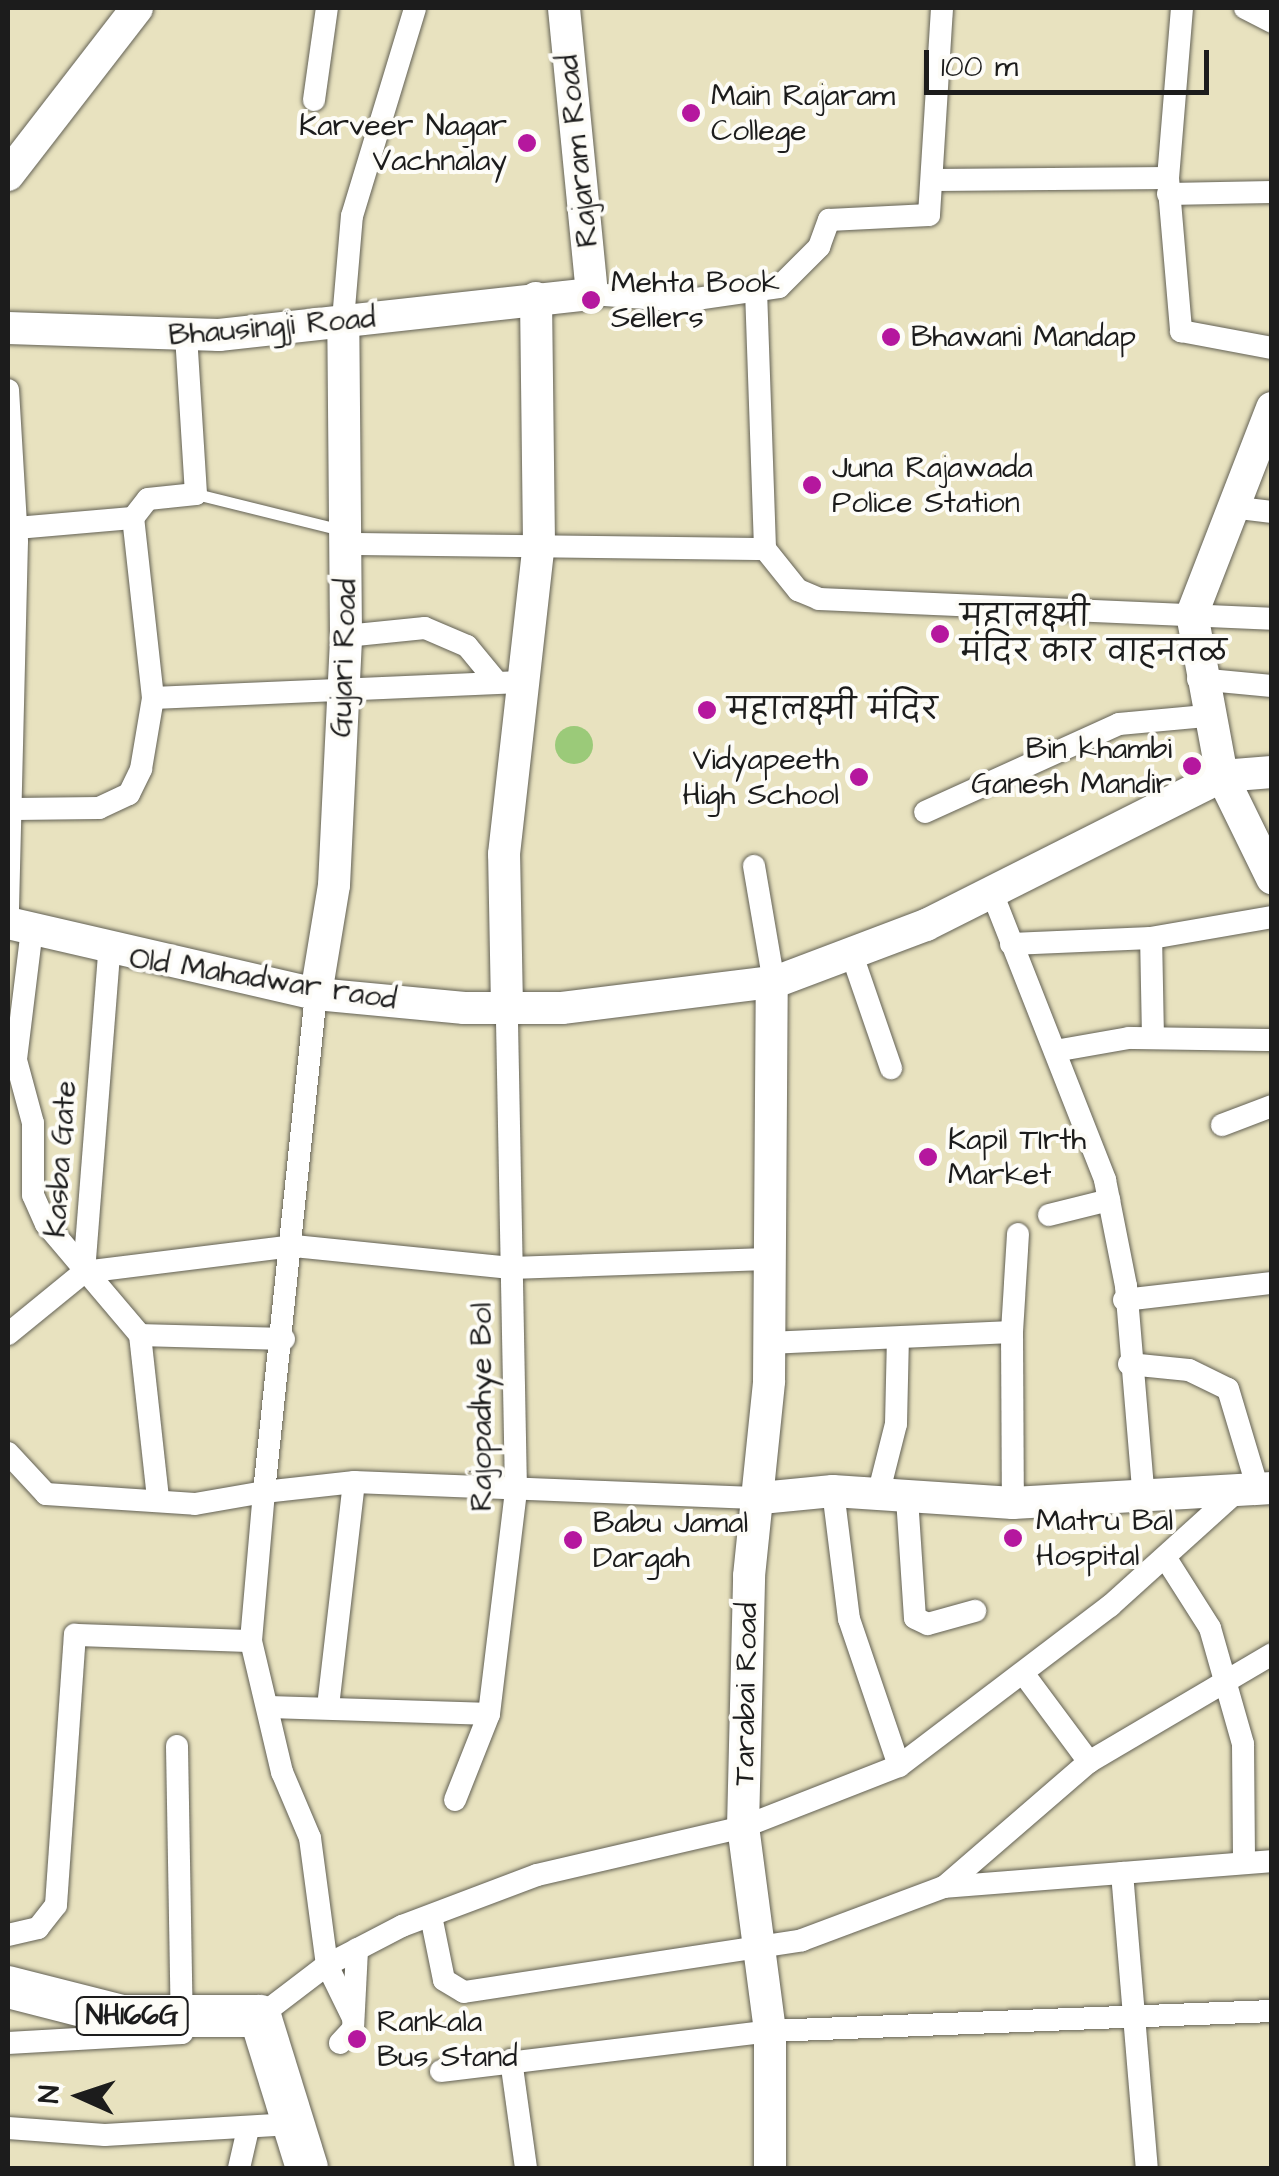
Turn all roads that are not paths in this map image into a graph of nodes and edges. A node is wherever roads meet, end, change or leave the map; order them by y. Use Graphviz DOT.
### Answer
graph roads {
  1 [pos="138,8"];
  2 [pos="327,8"];
  3 [pos="415,8"];
  4 [pos="564,8"];
  5 [pos="942,8"];
  6 [pos="1182,8"];
  7 [pos="1244,8"];
  8 [pos="1272,22"];
  9 [pos="314,100"];
  10 [pos="8,175"];
  11 [pos="935,180"];
  12 [pos="1168,186"];
  13 [pos="1272,192"];
  14 [pos="756,290"];
  15 [pos="592,294"];
  16 [pos="536,298"];
  17 [pos="343,320"];
  18 [pos="8,328"];
  19 [pos="186,336"];
  20 [pos="1272,348"];
  21 [pos="8,390"];
  22 [pos="1272,408"];
  23 [pos="196,494"];
  24 [pos="1230,507"];
  25 [pos="1272,512"];
  26 [pos="133,518"];
  27 [pos="16,528"];
  28 [pos="348,537"];
  29 [pos="539,544"];
  30 [pos="765,549"];
  31 [pos="1192,614"];
  32 [pos="1272,619"];
  33 [pos="346,636"];
  34 [pos="1198,679"];
  35 [pos="509,682"];
  36 [pos="1272,686"];
  37 [pos="343,688"];
  38 [pos="153,698"];
  39 [pos="1206,716"];
  40 [pos="1272,772"];
  41 [pos="1222,776"];
  42 [pos="15,809"];
  43 [pos="925,812"];
  44 [pos="754,866"];
  45 [pos="1272,878"];
  46 [pos="991,890"];
  47 [pos="1272,917"];
  48 [pos="16,923"];
  49 [pos="1150,938"];
  50 [pos="1011,944"];
  51 [pos="851,952"];
  52 [pos="109,953"];
  53 [pos="772,981"];
  54 [pos="316,994"];
  55 [pos="507,1008"];
  56 [pos="1153,1038"];
  57 [pos="1272,1040"];
  58 [pos="1055,1051"];
  59 [pos="891,1068"];
  60 [pos="1272,1106"];
  61 [pos="1222,1125"];
  62 [pos="1109,1200"];
  63 [pos="1049,1214"];
  64 [pos="1018,1234"];
  65 [pos="294,1246"];
  66 [pos="768,1259"];
  67 [pos="511,1268"];
  68 [pos="84,1272"];
  69 [pos="1272,1283"];
  70 [pos="1124,1300"];
  71 [pos="1012,1332"];
  72 [pos="8,1334"];
  73 [pos="140,1335"];
  74 [pos="898,1338"];
  75 [pos="284,1339"];
  76 [pos="768,1343"];
  77 [pos="1129,1364"];
  78 [pos="8,1452"];
  79 [pos="354,1482"];
  80 [pos="1142,1488"];
  81 [pos="516,1490"];
  82 [pos="1255,1490"];
  83 [pos="832,1491"];
  84 [pos="264,1492"];
  85 [pos="892,1497"];
  86 [pos="761,1498"];
  87 [pos="158,1499"];
  88 [pos="1013,1502"];
  89 [pos="1165,1557"];
  90 [pos="974,1612"];
  91 [pos="252,1641"];
  92 [pos="1272,1654"];
  93 [pos="1023,1673"];
  94 [pos="1224,1677"];
  95 [pos="329,1698"];
  96 [pos="272,1707"];
  97 [pos="489,1714"];
  98 [pos="178,1746"];
  99 [pos="1090,1762"];
  100 [pos="899,1766"];
  101 [pos="455,1800"];
  102 [pos="743,1827"];
  103 [pos="1272,1861"];
  104 [pos="1244,1864"];
  105 [pos="1122,1873"];
  106 [pos="944,1886"];
  107 [pos="431,1916"];
  108 [pos="8,1935"];
  109 [pos="758,1945"];
  110 [pos="357,1950"];
  111 [pos="327,1964"];
  112 [pos="8,1987"];
  113 [pos="1272,2011"];
  114 [pos="1134,2013"];
  115 [pos="183,2016"];
  116 [pos="260,2016"];
  117 [pos="353,2018"];
  118 [pos="82,2027"];
  119 [pos="770,2031"];
  120 [pos="340,2042"];
  121 [pos="8,2043"];
  122 [pos="511,2060"];
  123 [pos="440,2071"];
  124 [pos="268,2127"];
  125 [pos="8,2128"];
  126 [pos="239,2168"];
  127 [pos="307,2168"];
  128 [pos="526,2168"];
  129 [pos="770,2168"];
  130 [pos="1147,2168"];
  1 -- 10 [label="street"];
  2 -- 9 [label="street"];
  3 -- 17 [label="street"];
  4 -- 15 [label="street, Rajaram Road"];
  5 -- 11 [label="street"];
  6 -- 12 [label="street"];
  7 -- 8 [label="street"];
  11 -- 12 [label="street"];
  11 -- 14 [label="street"];
  12 -- 13 [label="street"];
  12 -- 20 [label="street"];
  14 -- 15 [label="street"];
  14 -- 30 [label="street"];
  15 -- 16 [label="street, Bhausingji Road"];
  16 -- 17 [label="street, Bhausingji Road"];
  16 -- 29 [label="street"];
  17 -- 19 [label="street, Bhausingji Road"];
  17 -- 28 [label="street, Gujari Road"];
  18 -- 19 [label="street, Bhausingji Road"];
  19 -- 23 [label="street"];
  21 -- 27 [label="street"];
  22 -- 24 [label="street"];
  23 -- 26 [label="street"];
  23 -- 28 [label="lane"];
  24 -- 25 [label="street"];
  24 -- 31 [label="street"];
  26 -- 27 [label="street"];
  26 -- 38 [label="street"];
  27 -- 42 [label="street"];
  28 -- 29 [label="street"];
  28 -- 33 [label="street, Gujari Road"];
  29 -- 30 [label="street"];
  29 -- 35 [label="street"];
  30 -- 31 [label="street"];
  31 -- 32 [label="street"];
  31 -- 34 [label="street"];
  33 -- 35 [label="street"];
  33 -- 37 [label="street, Gujari Road"];
  34 -- 36 [label="street"];
  34 -- 39 [label="street"];
  35 -- 37 [label="street"];
  35 -- 55 [label="street"];
  37 -- 38 [label="street"];
  37 -- 54 [label="street, Gujari Road"];
  38 -- 42 [label="street"];
  39 -- 41 [label="street"];
  39 -- 43 [label="street"];
  40 -- 41 [label="street"];
  41 -- 45 [label="street"];
  41 -- 46 [label="street, Old Mahadwar raod"];
  42 -- 48 [label="street"];
  44 -- 53 [label="street"];
  46 -- 50 [label="street"];
  46 -- 51 [label="street, Old Mahadwar raod"];
  47 -- 49 [label="street"];
  48 -- 52 [label="street, Old Mahadwar raod"];
  48 -- 68 [label="street"];
  49 -- 50 [label="street"];
  49 -- 56 [label="street"];
  50 -- 58 [label="street"];
  51 -- 53 [label="street, Old Mahadwar raod"];
  51 -- 59 [label="street"];
  52 -- 54 [label="street, Old Mahadwar raod"];
  52 -- 68 [label="street, Kasba Gate"];
  53 -- 55 [label="street, Old Mahadwar raod"];
  53 -- 66 [label="street, Tarabai Road"];
  54 -- 55 [label="street, Old Mahadwar raod"];
  54 -- 65 [label="street"];
  55 -- 67 [label="street, Rajopadhye Bol"];
  56 -- 57 [label="street"];
  56 -- 58 [label="street"];
  58 -- 62 [label="street"];
  60 -- 61 [label="street"];
  62 -- 63 [label="street"];
  62 -- 70 [label="street"];
  64 -- 71 [label="street"];
  65 -- 67 [label="street"];
  65 -- 68 [label="street"];
  65 -- 75 [label="street"];
  66 -- 67 [label="street"];
  66 -- 76 [label="street, Tarabai Road"];
  67 -- 81 [label="street, Rajopadhye Bol"];
  68 -- 72 [label="street, Kasba Gate"];
  68 -- 73 [label="street"];
  69 -- 70 [label="street"];
  70 -- 77 [label="street"];
  71 -- 74 [label="street"];
  71 -- 88 [label="street"];
  73 -- 75 [label="street"];
  73 -- 87 [label="street"];
  74 -- 76 [label="street"];
  74 -- 85 [label="street"];
  75 -- 84 [label="street"];
  76 -- 86 [label="street, Tarabai Road"];
  77 -- 80 [label="street"];
  77 -- 82 [label="street"];
  78 -- 87 [label="street"];
  79 -- 81 [label="street"];
  79 -- 84 [label="street"];
  79 -- 95 [label="street"];
  80 -- 82 [label="street"];
  80 -- 88 [label="street"];
  81 -- 86 [label="street"];
  81 -- 97 [label="street, Rajopadhye Bol"];
  82 -- 89 [label="street"];
  83 -- 85 [label="street"];
  83 -- 86 [label="street"];
  83 -- 100 [label="street"];
  84 -- 87 [label="street"];
  84 -- 91 [label="street"];
  85 -- 88 [label="street"];
  85 -- 90 [label="street"];
  86 -- 102 [label="street, Tarabai Road"];
  89 -- 93 [label="street"];
  89 -- 94 [label="street"];
  91 -- 96 [label="street"];
  91 -- 108 [label="street"];
  92 -- 94 [label="street"];
  93 -- 99 [label="street"];
  93 -- 100 [label="street"];
  94 -- 99 [label="street"];
  94 -- 104 [label="street"];
  96 -- 97 [label="street"];
  96 -- 111 [label="street"];
  97 -- 101 [label="street, Rajopadhye Bol"];
  98 -- 115 [label="street"];
  99 -- 106 [label="street"];
  100 -- 102 [label="street"];
  102 -- 107 [label="street"];
  102 -- 109 [label="street, Tarabai Road"];
  103 -- 104 [label="street"];
  104 -- 105 [label="street"];
  105 -- 106 [label="street"];
  105 -- 114 [label="street"];
  106 -- 109 [label="street"];
  107 -- 109 [label="street"];
  107 -- 110 [label="street"];
  109 -- 119 [label="street, Tarabai Road"];
  110 -- 111 [label="street"];
  110 -- 117 [label="street"];
  111 -- 116 [label="street"];
  111 -- 117 [label="street"];
  112 -- 118 [label="highway, NH166G"];
  113 -- 114 [label="street"];
  114 -- 119 [label="street"];
  114 -- 130 [label="street"];
  115 -- 116 [label="highway, NH166G"];
  115 -- 118 [label="highway, NH166G"];
  116 -- 124 [label="highway"];
  117 -- 120 [label="street"];
  118 -- 121 [label="street"];
  119 -- 122 [label="street"];
  119 -- 129 [label="street, Tarabai Road"];
  122 -- 123 [label="street"];
  122 -- 128 [label="street"];
  124 -- 125 [label="street"];
  124 -- 126 [label="street"];
  124 -- 127 [label="highway"];
}
